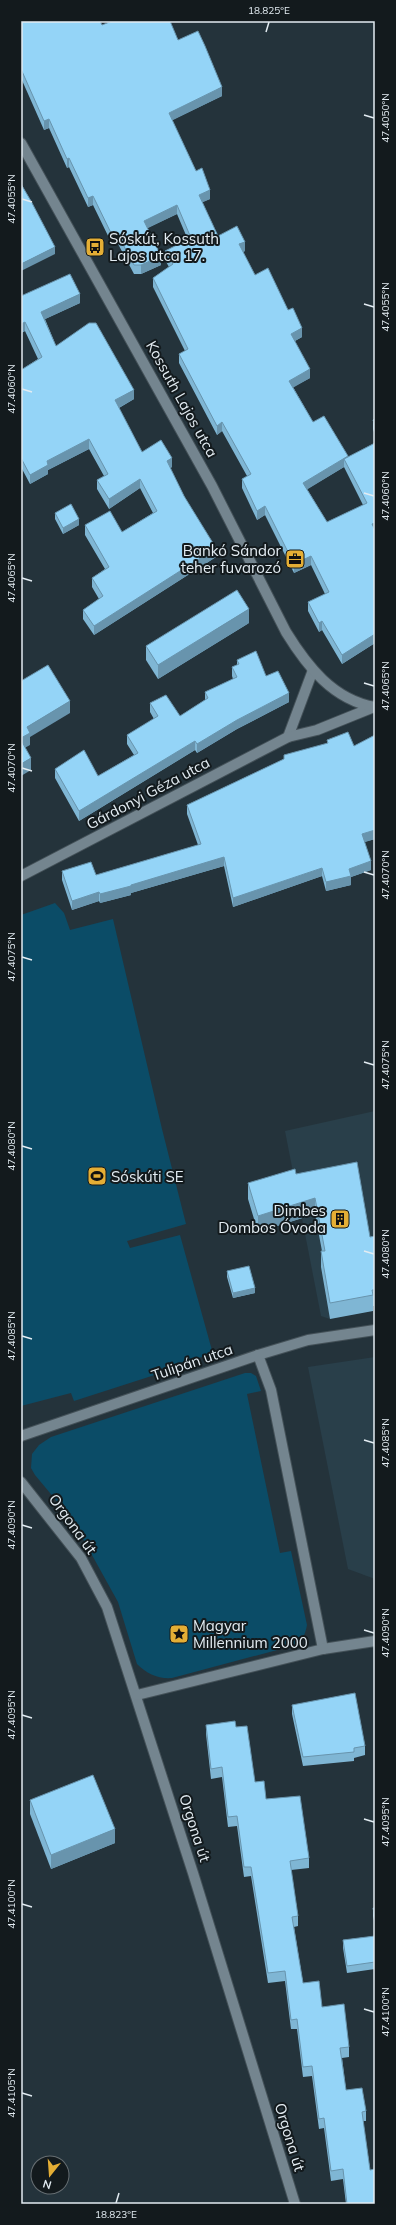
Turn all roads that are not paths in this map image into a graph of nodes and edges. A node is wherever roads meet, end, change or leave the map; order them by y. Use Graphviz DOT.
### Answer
graph roads {
  1 [pos="21,143"];
  2 [pos="313,670"];
  3 [pos="375,707"];
  4 [pos="288,737"];
  5 [pos="21,876"];
  6 [pos="375,1330"];
  7 [pos="258,1355"];
  8 [pos="21,1436"];
  9 [pos="21,1482"];
  10 [pos="375,1641"];
  11 [pos="323,1649"];
  12 [pos="137,1695"];
  13 [pos="295,2204"];
  1 -- 2 [label="street, Kossuth Lajos utca"];
  2 -- 3 [label="street, Kossuth Lajos utca"];
  2 -- 4 [label="street"];
  3 -- 4 [label="street, Gárdonyi Géza utca"];
  4 -- 5 [label="street, Gárdonyi Géza utca"];
  6 -- 7 [label="street, Tulipán utca"];
  7 -- 8 [label="street, Tulipán utca"];
  7 -- 11 [label="street"];
  9 -- 12 [label="street, Orgona út"];
  10 -- 11 [label="street"];
  11 -- 12 [label="street"];
  12 -- 13 [label="street, Orgona út"];
}
